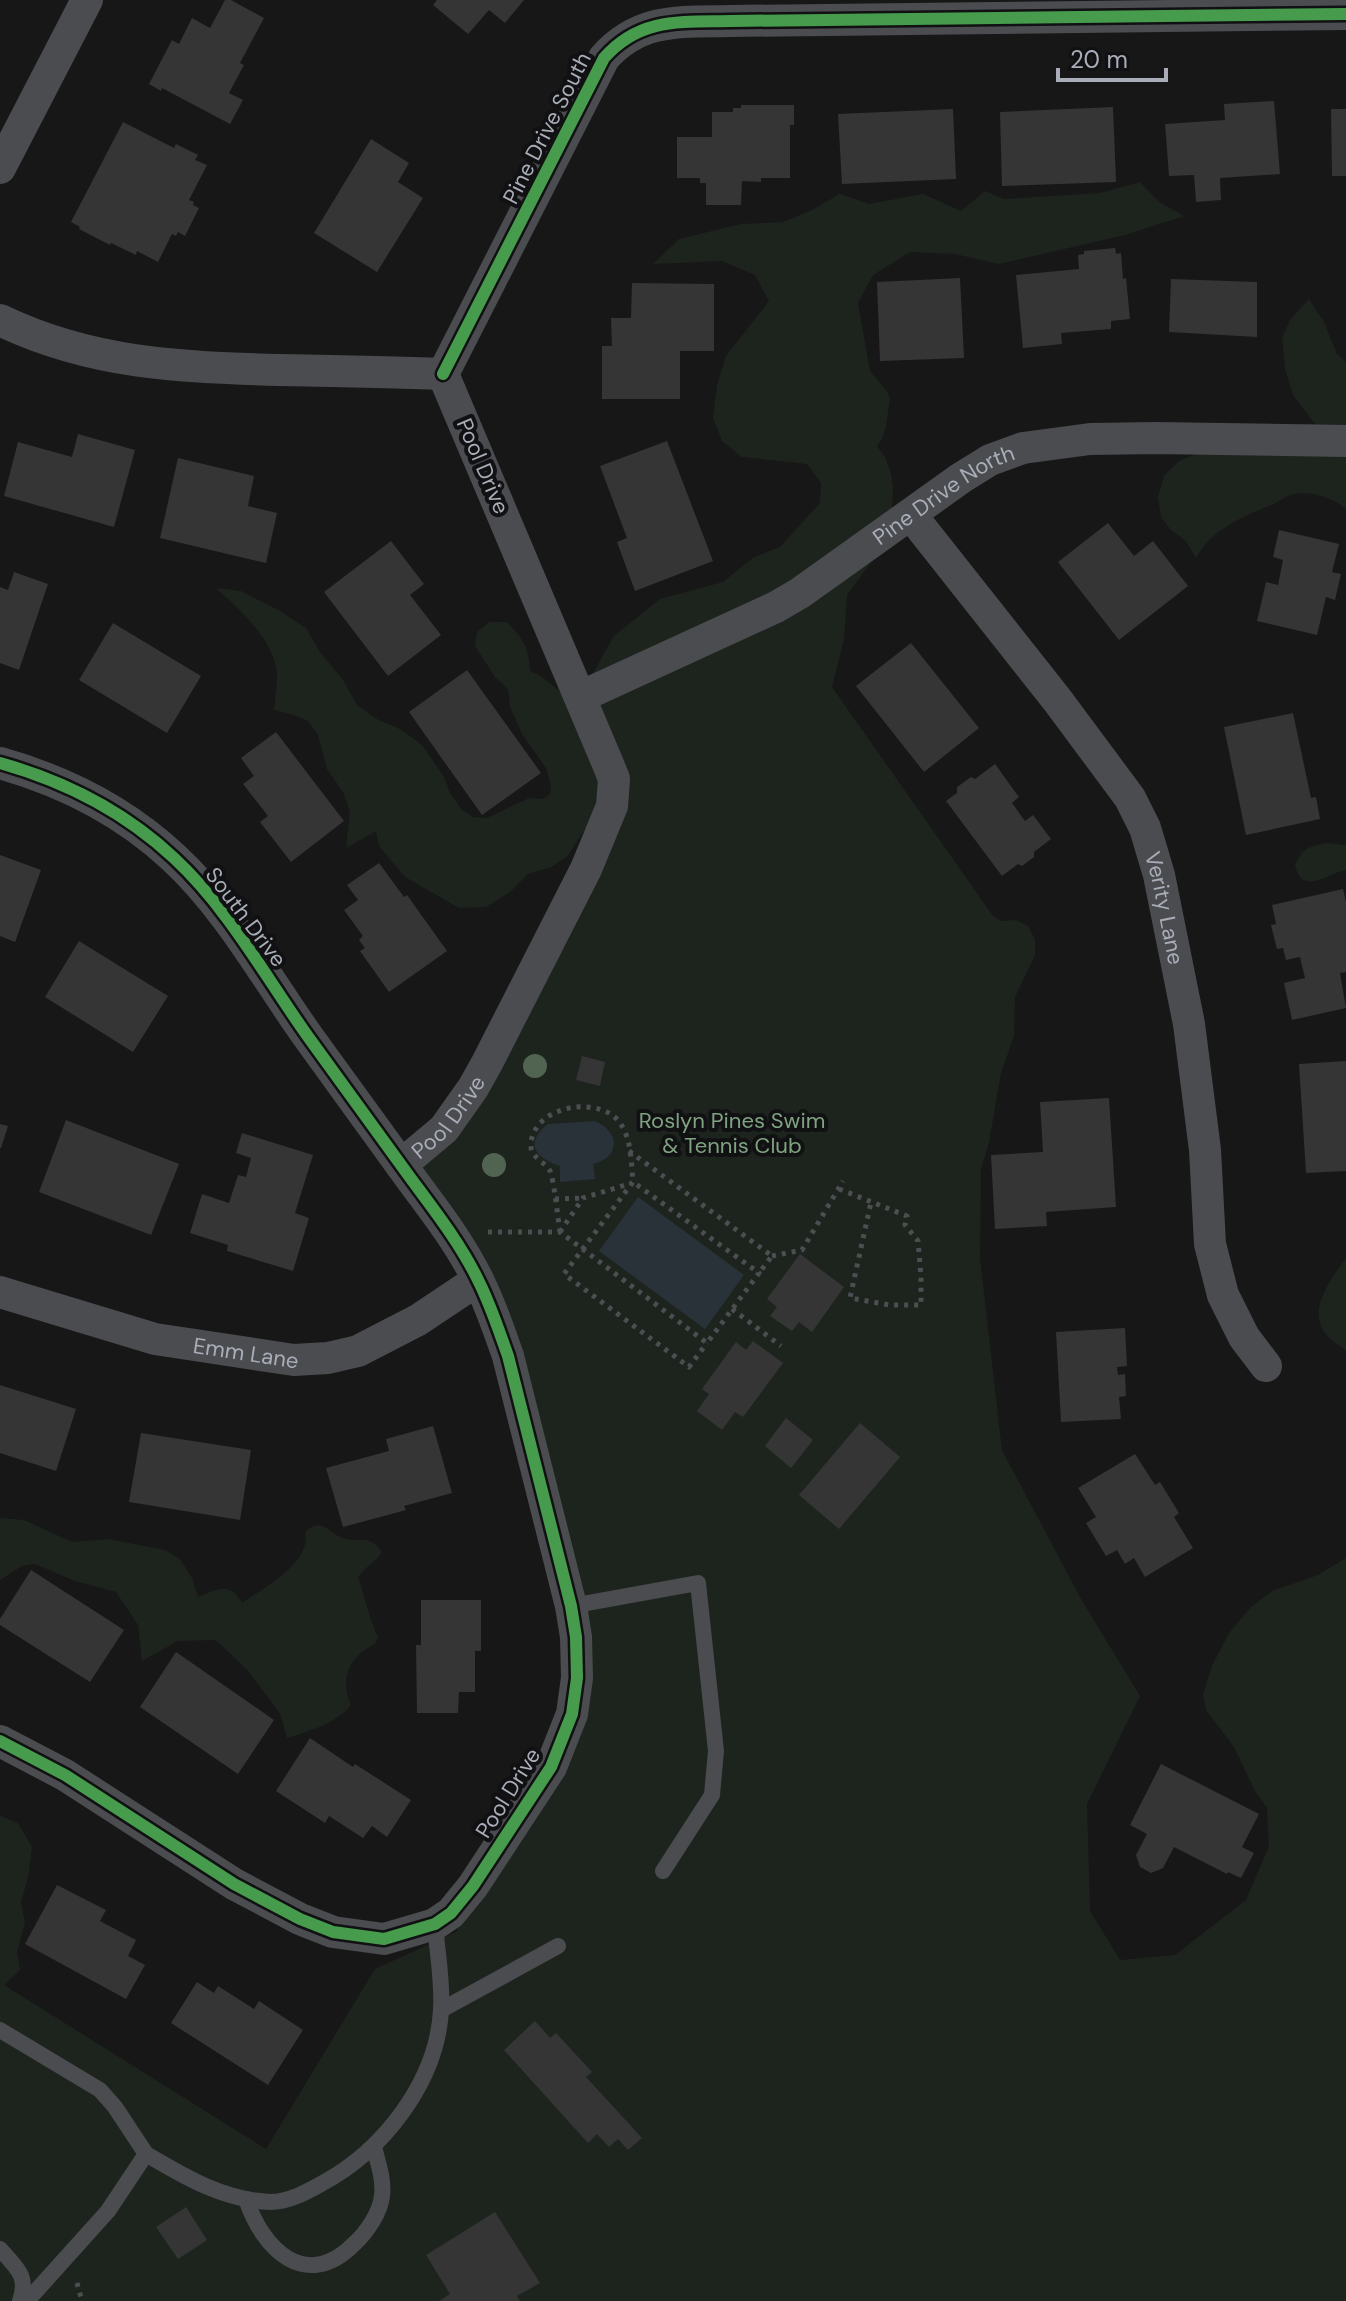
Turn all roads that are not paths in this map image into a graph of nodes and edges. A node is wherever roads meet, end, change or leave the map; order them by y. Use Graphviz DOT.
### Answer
graph roads {
  1 [pos="87,0"];
  2 [pos="1346,14"];
  3 [pos="0,168"];
  4 [pos="0,320"];
  5 [pos="443,374"];
  6 [pos="1346,441"];
  7 [pos="911,515"];
  8 [pos="580,697"];
  9 [pos="0,763"];
  10 [pos="401,1165"];
  11 [pos="478,1280"];
  12 [pos="0,1292"];
  13 [pos="1266,1366"];
  14 [pos="571,1606"];
  15 [pos="0,1741"];
  16 [pos="663,1871"];
  17 [pos="435,1924"];
  18 [pos="558,1946"];
  19 [pos="441,2010"];
  20 [pos="0,2030"];
  21 [pos="374,2147"];
  22 [pos="146,2154"];
  23 [pos="246,2199"];
  24 [pos="0,2249"];
  25 [pos="20,2301"];
  26 [pos="27,2301"];
  1 -- 3 [label="street"];
  2 -- 5 [label="street, Pine Drive South"];
  4 -- 5 [label="street"];
  5 -- 8 [label="street, Pool Drive"];
  6 -- 7 [label="street, Pine Drive North"];
  7 -- 8 [label="street, Pine Drive North"];
  7 -- 13 [label="street, Verity Lane"];
  8 -- 10 [label="street, Pool Drive"];
  9 -- 10 [label="street, South Drive"];
  10 -- 11 [label="street, Pool Drive"];
  11 -- 12 [label="street, Emm Lane"];
  11 -- 14 [label="street, Pool Drive"];
  14 -- 16 [label="lane"];
  14 -- 17 [label="street, Pool Drive"];
  15 -- 17 [label="street, Pool Drive"];
  17 -- 19 [label="lane"];
  18 -- 19 [label="lane"];
  19 -- 21 [label="lane"];
  20 -- 22 [label="lane"];
  21 -- 23 [label="lane"];
  21 -- 23 [label="lane"];
  22 -- 23 [label="lane"];
  22 -- 26 [label="lane"];
  24 -- 25 [label="lane"];
}
